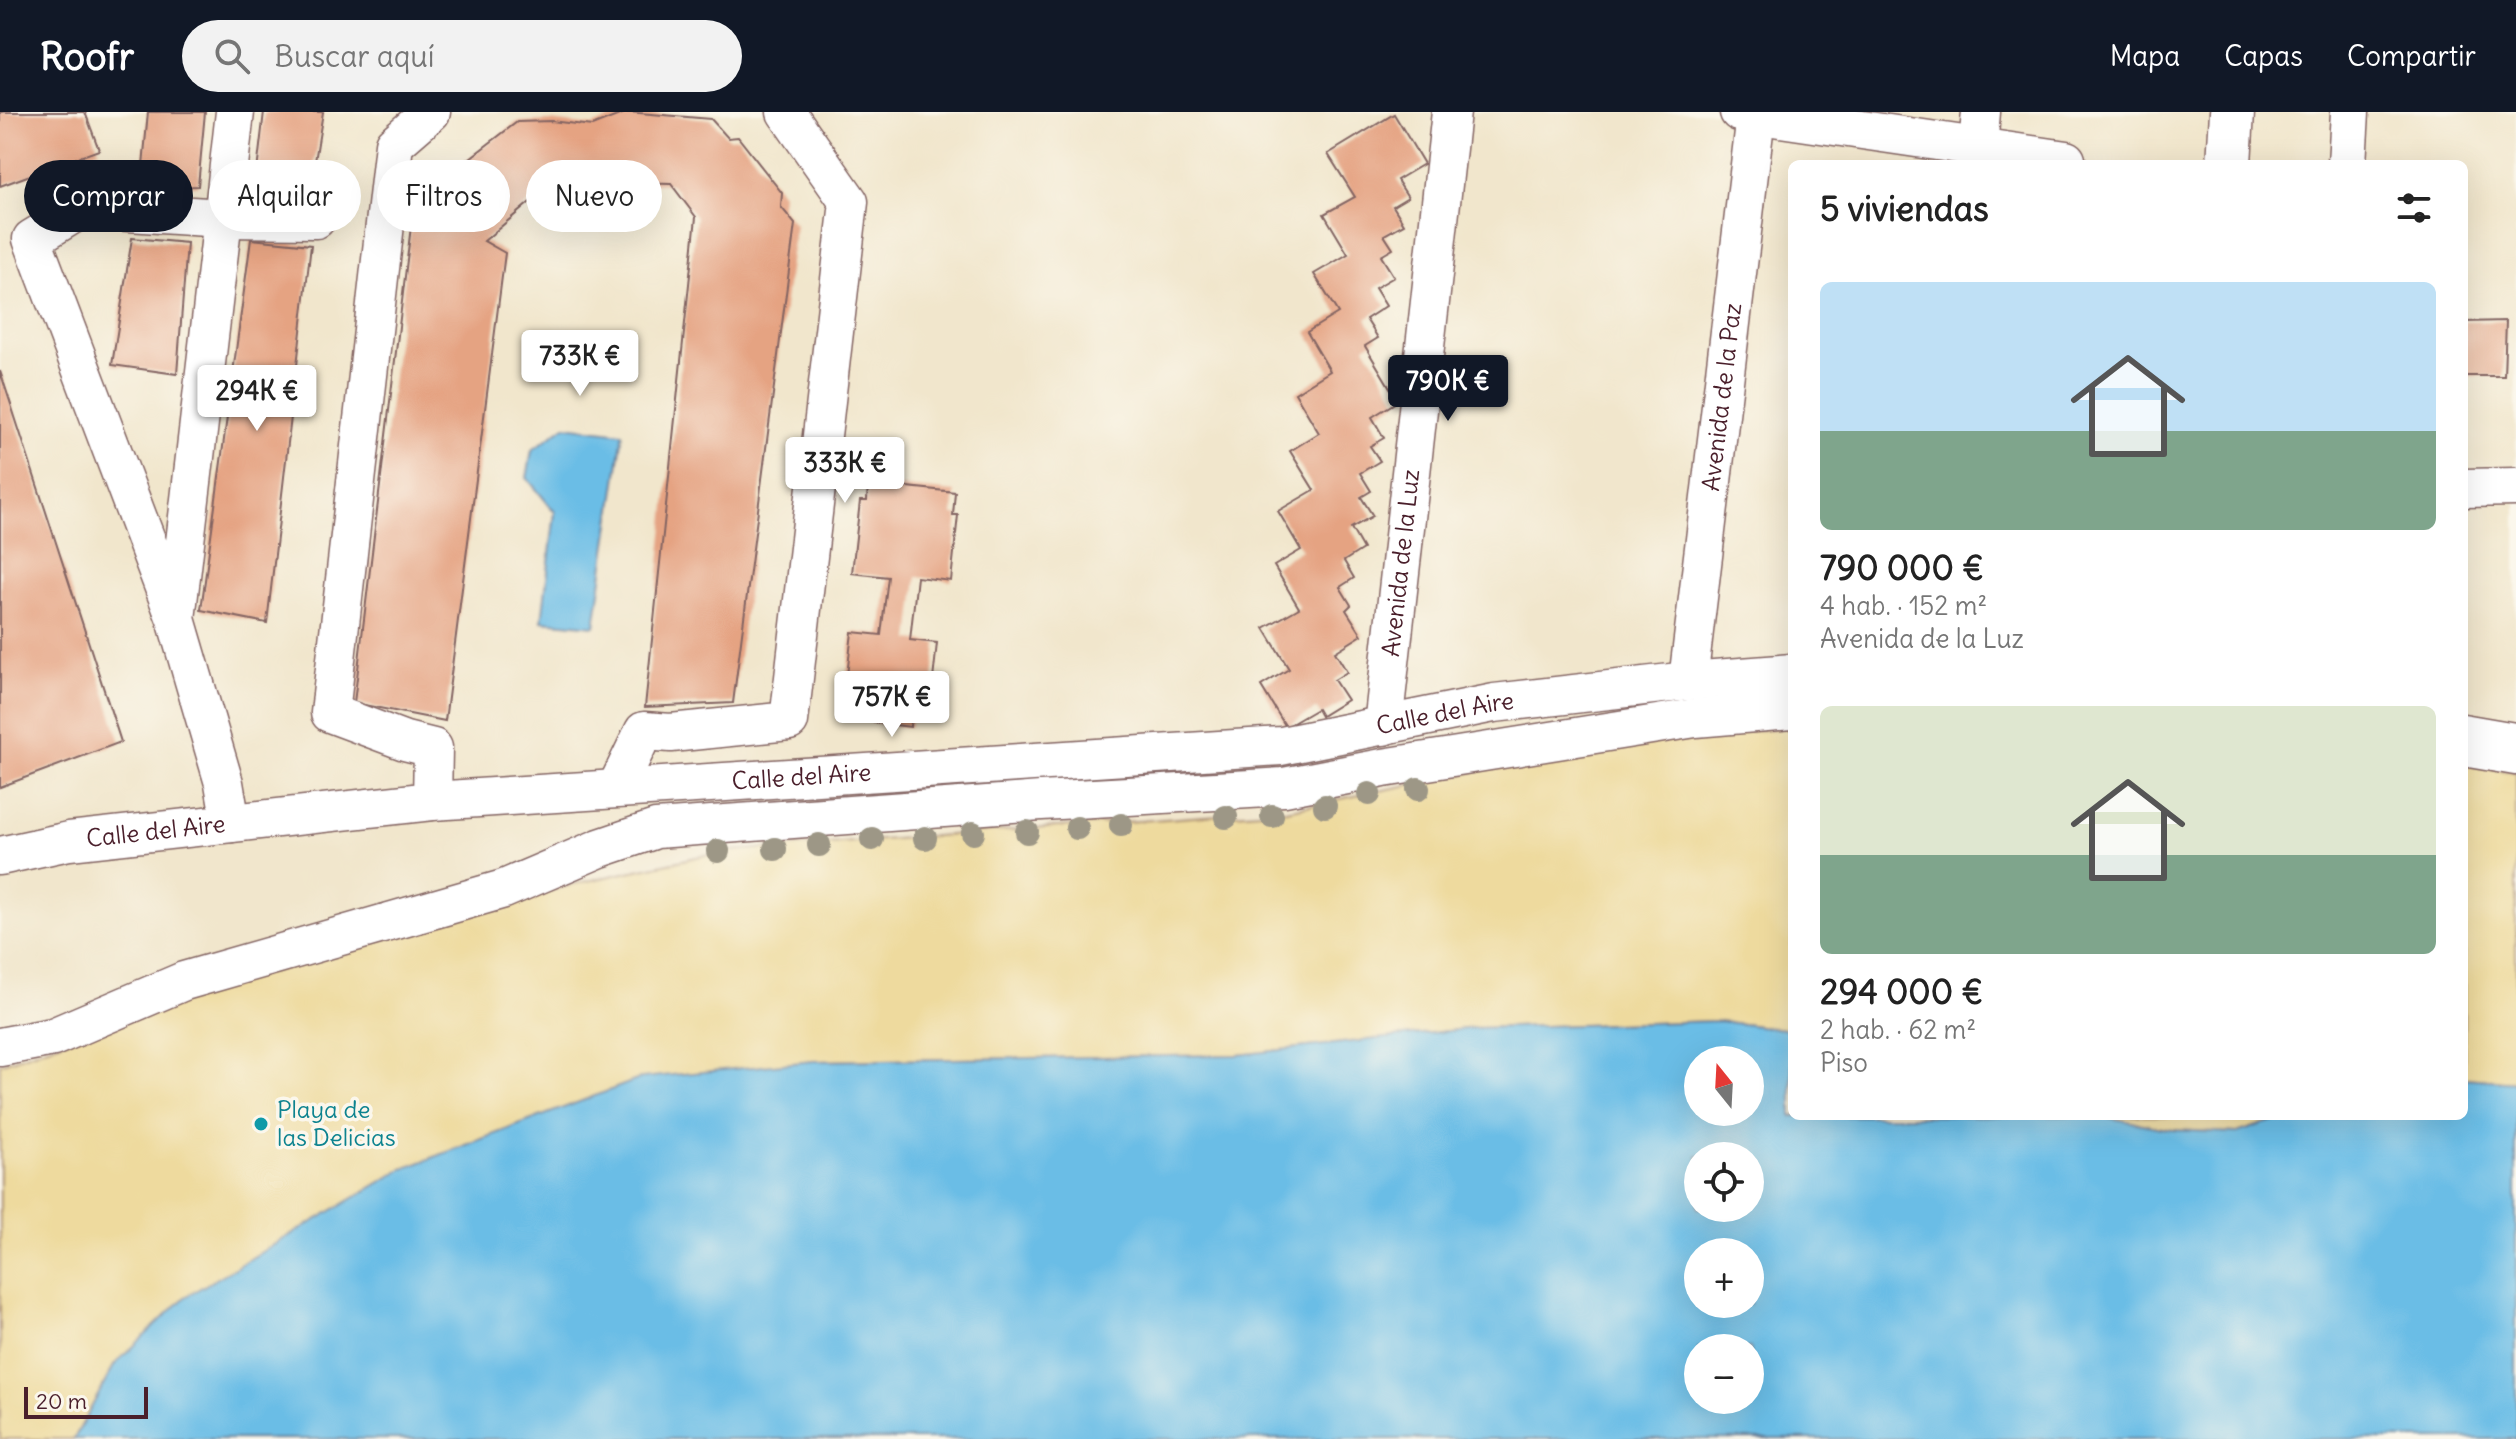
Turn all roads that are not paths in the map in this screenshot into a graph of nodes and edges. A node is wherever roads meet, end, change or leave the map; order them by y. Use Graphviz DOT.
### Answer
graph roads {
  1 [pos="235,112"];
  2 [pos="431,112"];
  3 [pos="786,112"];
  4 [pos="1451,112"];
  5 [pos="2232,112"];
  6 [pos="2350,112"];
  7 [pos="1748,113"];
  8 [pos="1979,130"];
  9 [pos="230,160"];
  10 [pos="2066,160"];
  11 [pos="2229,160"];
  12 [pos="2347,160"];
  13 [pos="209,217"];
  14 [pos="221,232"];
  15 [pos="2516,487"];
  16 [pos="2468,488"];
  17 [pos="176,619"];
  18 [pos="1788,673"];
  19 [pos="1688,681"];
  20 [pos="1788,710"];
  21 [pos="2468,724"];
  22 [pos="1383,726"];
  23 [pos="2516,732"];
  24 [pos="2468,748"];
  25 [pos="2516,756"];
  26 [pos="617,787"];
  27 [pos="432,801"];
  28 [pos="231,823"];
  29 [pos="0,856"];
  30 [pos="0,1047"];
  1 -- 9 [label="street"];
  2 -- 27 [label="street"];
  3 -- 26 [label="street"];
  4 -- 22 [label="street, Avenida de la Luz"];
  5 -- 11 [label="main road"];
  6 -- 12 [label="street"];
  7 -- 8 [label="street"];
  7 -- 19 [label="street, Avenida de la Paz"];
  8 -- 10 [label="street"];
  13 -- 17 [label="street"];
  14 -- 17 [label="street"];
  15 -- 16 [label="street"];
  17 -- 28 [label="street"];
  18 -- 19 [label="street, Calle del Aire"];
  19 -- 22 [label="street, Calle del Aire"];
  20 -- 30 [label="street"];
  21 -- 23 [label="lane"];
  22 -- 26 [label="street, Calle del Aire"];
  24 -- 25 [label="street"];
  26 -- 27 [label="street, Calle del Aire"];
  27 -- 28 [label="street, Calle del Aire"];
  28 -- 29 [label="street, Calle del Aire"];
}
